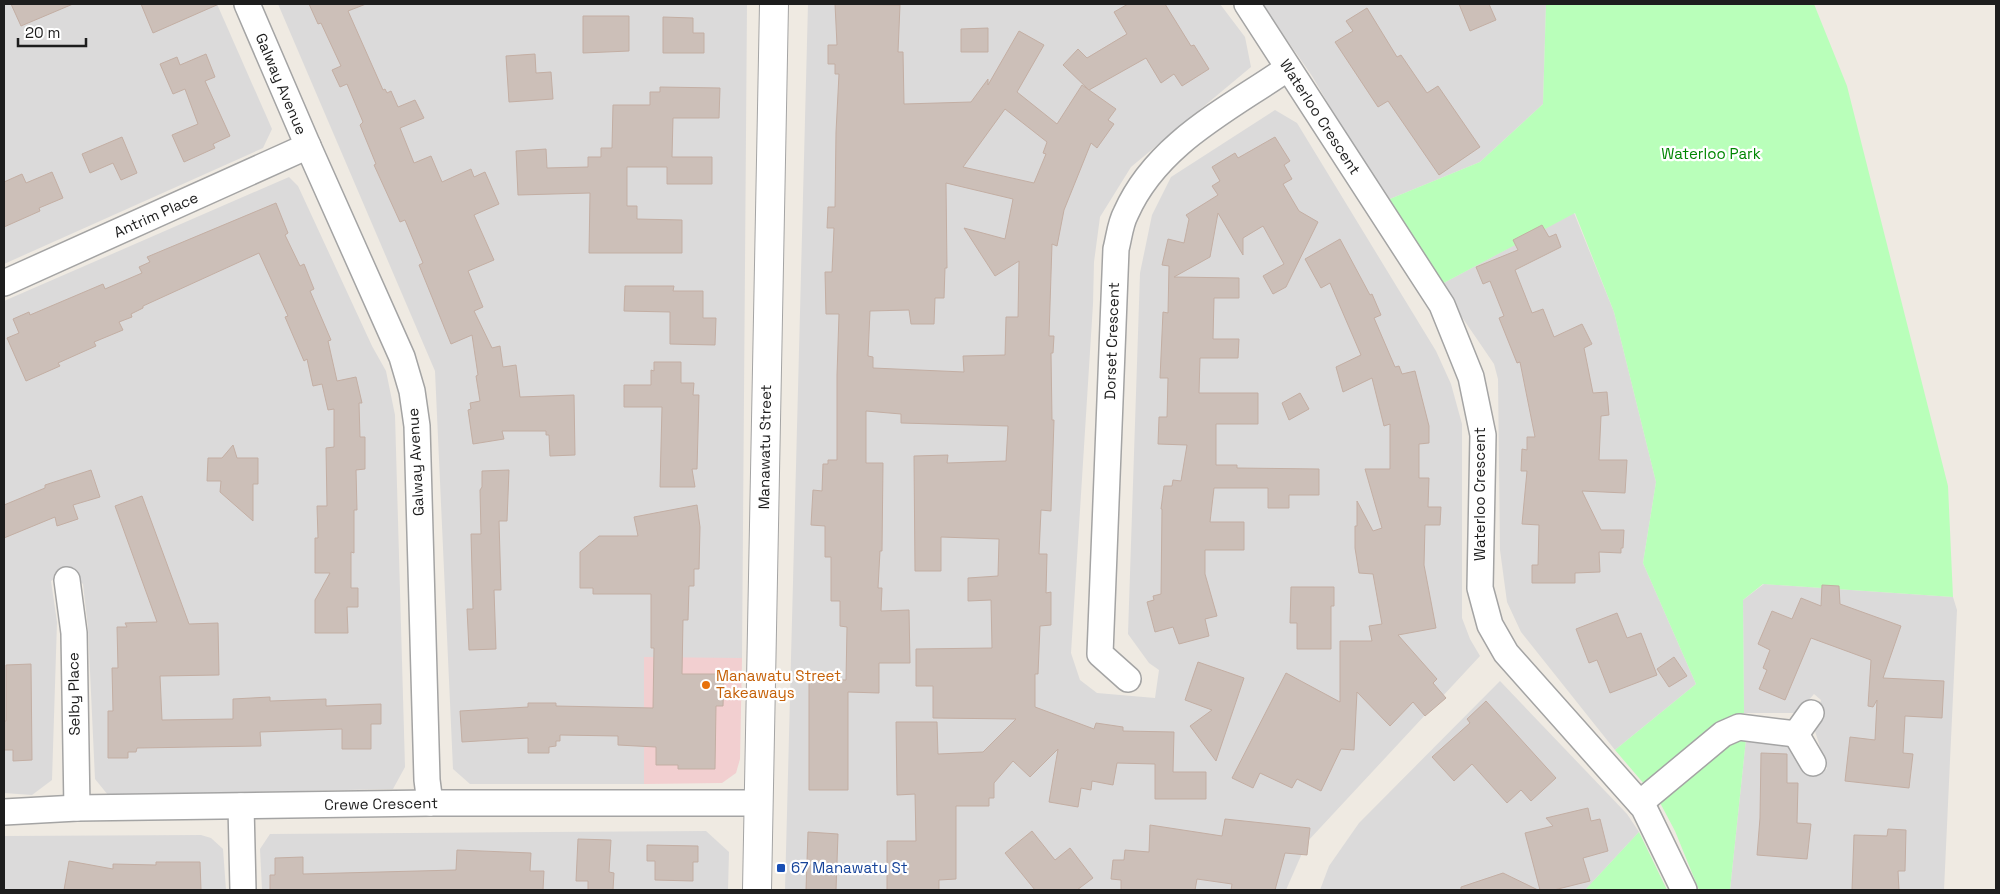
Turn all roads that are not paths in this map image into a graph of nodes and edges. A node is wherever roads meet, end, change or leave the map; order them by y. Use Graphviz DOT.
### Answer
graph roads {
  1 [pos="247,4"];
  2 [pos="774,4"];
  3 [pos="1247,4"];
  4 [pos="1288,68"];
  5 [pos="308,146"];
  6 [pos="4,283"];
  7 [pos="66,580"];
  8 [pos="1128,679"];
  9 [pos="1811,713"];
  10 [pos="1796,734"];
  11 [pos="1813,763"];
  12 [pos="430,803"];
  13 [pos="758,803"];
  14 [pos="1640,804"];
  15 [pos="241,806"];
  16 [pos="76,808"];
  17 [pos="4,812"];
  18 [pos="243,890"];
  19 [pos="757,890"];
  20 [pos="1684,890"];
  1 -- 5 [label="street, Galway Avenue"];
  2 -- 13 [label="street, Manawatu Street"];
  3 -- 4 [label="street, Waterloo Crescent"];
  4 -- 8 [label="street, Dorset Crescent"];
  4 -- 14 [label="street, Waterloo Crescent"];
  5 -- 6 [label="street, Antrim Place"];
  5 -- 12 [label="street, Galway Avenue"];
  7 -- 16 [label="street, Selby Place"];
  9 -- 10 [label="street"];
  10 -- 11 [label="street"];
  10 -- 14 [label="street"];
  12 -- 13 [label="street, Crewe Crescent"];
  12 -- 15 [label="street, Crewe Crescent"];
  13 -- 19 [label="street, Manawatu Street"];
  14 -- 20 [label="street, Waterloo Crescent"];
  15 -- 16 [label="street, Crewe Crescent"];
  15 -- 18 [label="street"];
  16 -- 17 [label="street, Crewe Crescent"];
}
